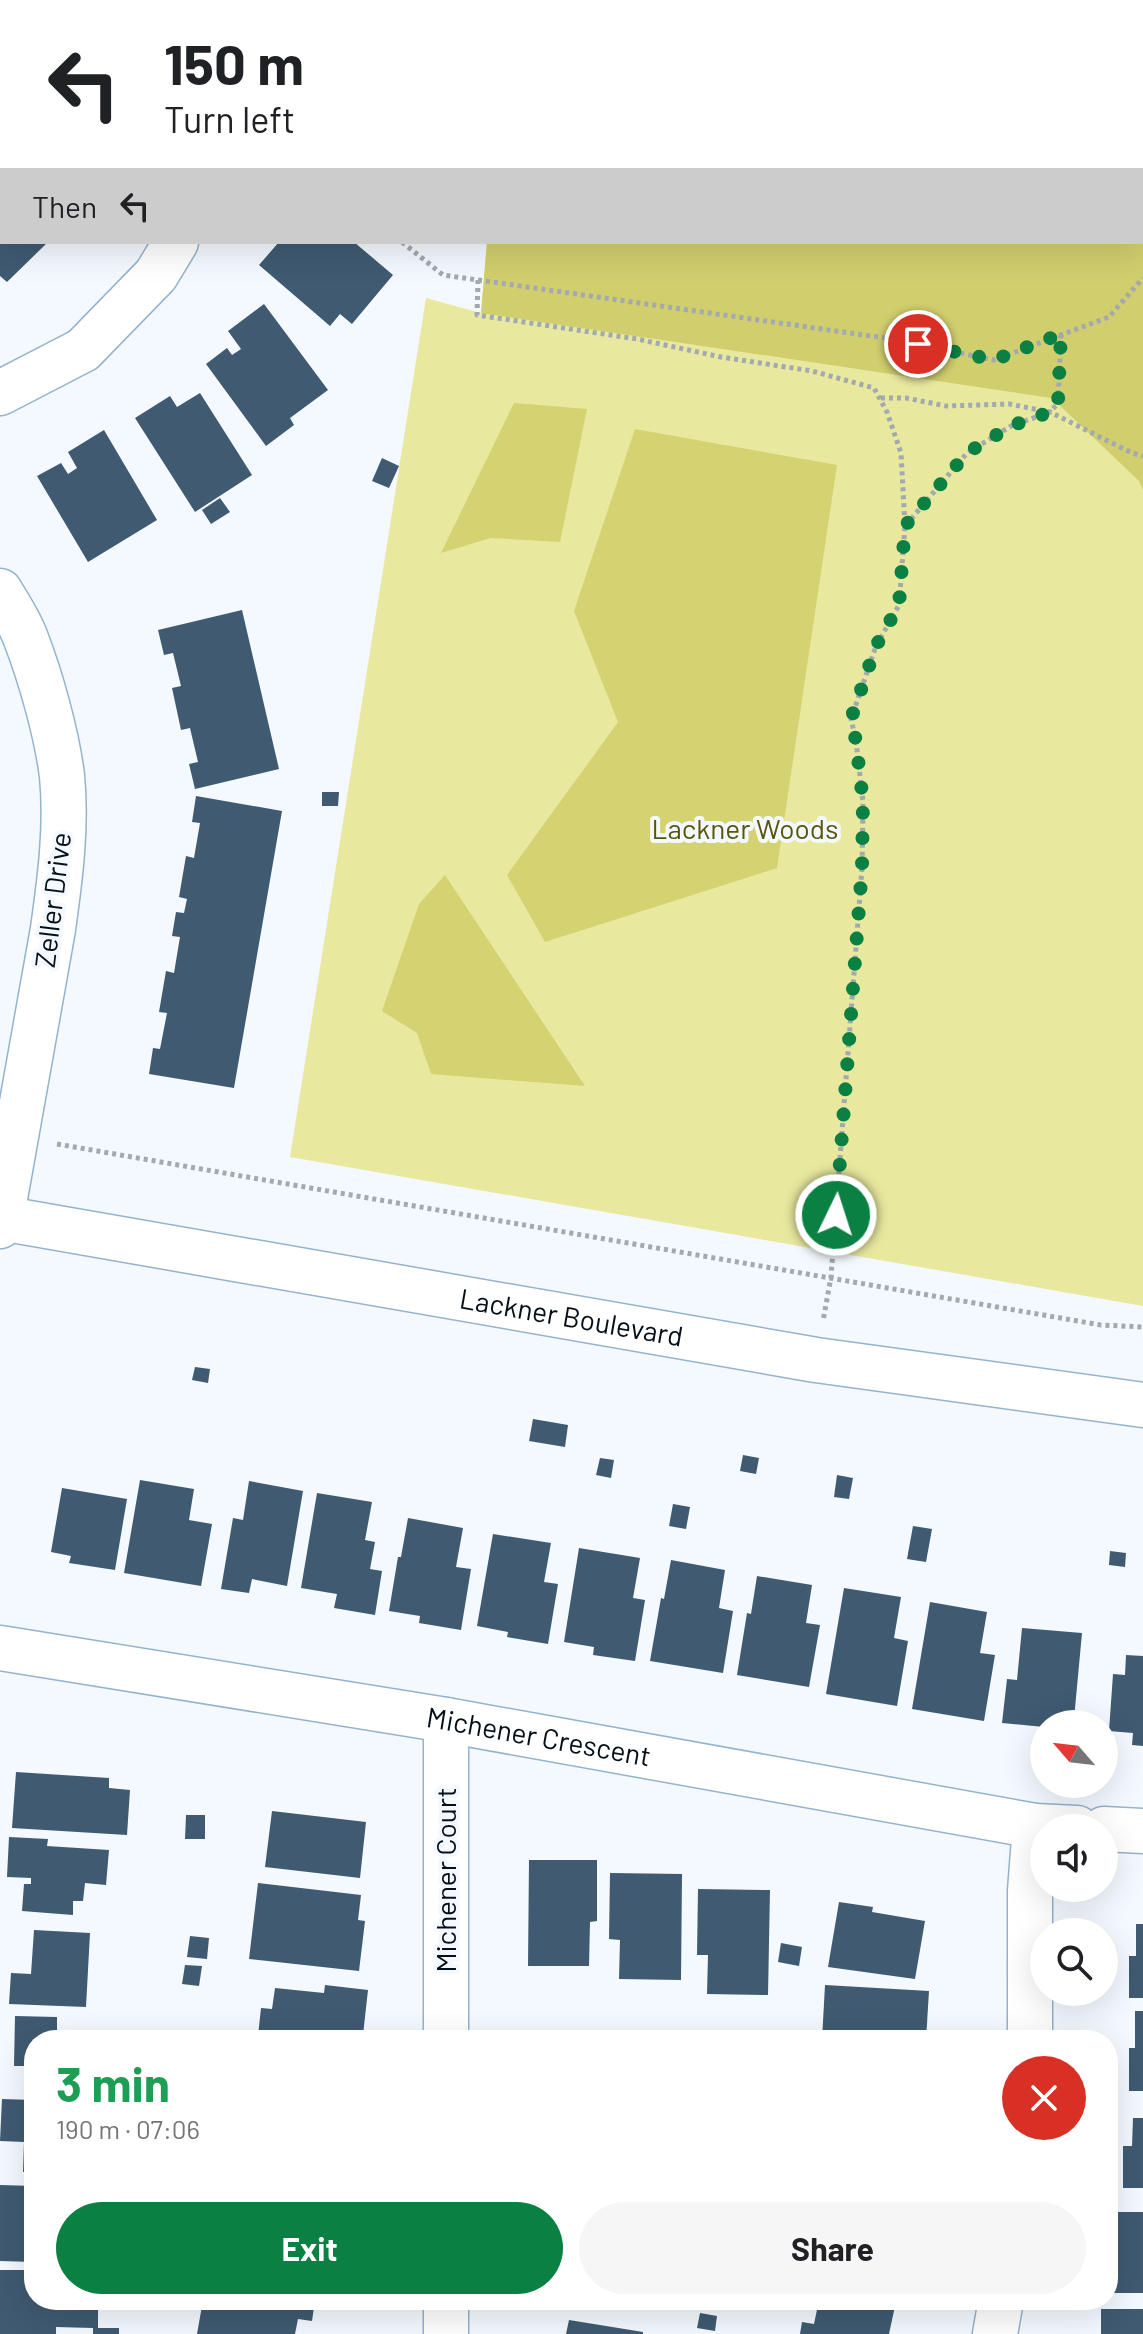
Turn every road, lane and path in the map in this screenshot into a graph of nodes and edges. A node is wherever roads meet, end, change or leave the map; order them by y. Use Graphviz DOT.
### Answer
graph roads {
  1 [pos="175,244"];
  2 [pos="404,244"];
  3 [pos="1143,278"];
  4 [pos="478,280"];
  5 [pos="1061,334"];
  6 [pos="0,393"];
  7 [pos="880,398"];
  8 [pos="1050,412"];
  9 [pos="1143,456"];
  10 [pos="905,526"];
  11 [pos="0,591"];
  12 [pos="56,1144"];
  13 [pos="1,1220"];
  14 [pos="831,1277"];
  15 [pos="1143,1327"];
  16 [pos="816,1360"];
  17 [pos="1143,1405"];
  18 [pos="0,1648"];
  19 [pos="446,1720"];
  20 [pos="1030,1822"];
  21 [pos="1118,1830"];
  22 [pos="1143,1831"];
  23 [pos="1030,1902"];
  24 [pos="446,2030"];
  25 [pos="1030,2030"];
  26 [pos="446,2310"];
  27 [pos="999,2310"];
  28 [pos="446,2334"];
  29 [pos="995,2334"];
  1 -- 6 [label="street"];
  2 -- 4 [label="path"];
  3 -- 5 [label="path"];
  4 -- 5 [label="path"];
  4 -- 7 [label="path"];
  5 -- 8 [label="path"];
  7 -- 8 [label="path"];
  7 -- 10 [label="path"];
  8 -- 9 [label="path"];
  8 -- 10 [label="path"];
  10 -- 14 [label="path"];
  11 -- 13 [label="street, Zeller Drive"];
  12 -- 14 [label="path"];
  13 -- 16 [label="street, Lackner Boulevard"];
  14 -- 15 [label="path"];
  14 -- 16 [label="path"];
  16 -- 17 [label="street, Lackner Boulevard"];
  18 -- 19 [label="street, Michener Crescent"];
  19 -- 20 [label="street, Michener Crescent"];
  19 -- 24 [label="street, Michener Court"];
  21 -- 22 [label="street"];
  23 -- 25 [label="street"];
  26 -- 28 [label="street"];
  27 -- 29 [label="street"];
}
